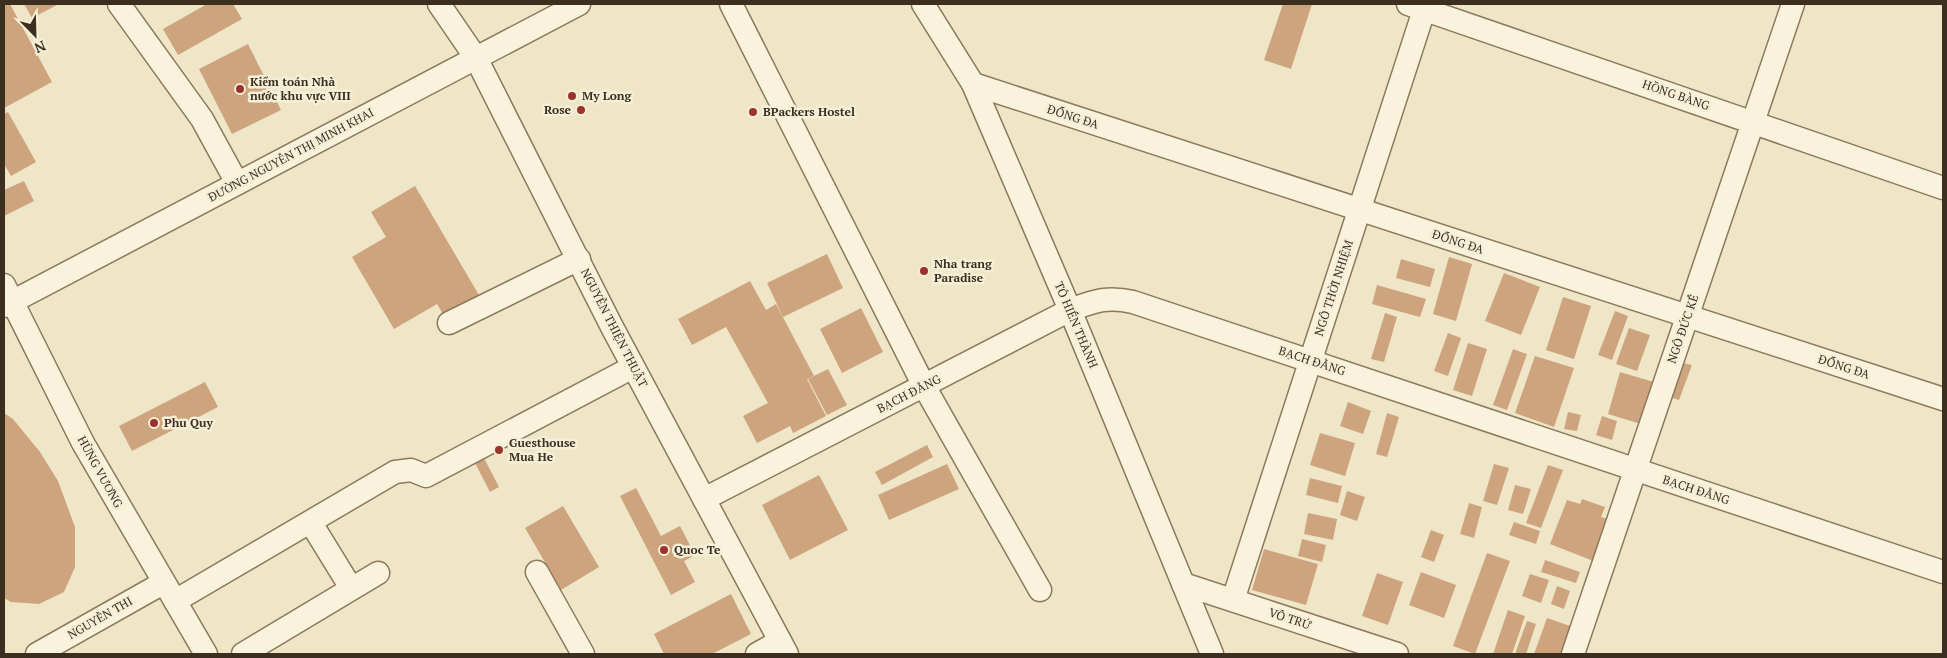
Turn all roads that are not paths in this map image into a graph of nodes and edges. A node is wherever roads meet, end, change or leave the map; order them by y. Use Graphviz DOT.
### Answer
graph roads {
  1 [pos="119,4"];
  2 [pos="439,4"];
  3 [pos="579,4"];
  4 [pos="732,4"];
  5 [pos="923,4"];
  6 [pos="1793,4"];
  7 [pos="1420,6"];
  8 [pos="476,58"];
  9 [pos="974,84"];
  10 [pos="1754,121"];
  11 [pos="238,183"];
  12 [pos="1943,188"];
  13 [pos="1359,209"];
  14 [pos="579,259"];
  15 [pos="7,297"];
  16 [pos="1070,310"];
  17 [pos="1688,316"];
  18 [pos="449,323"];
  19 [pos="1310,361"];
  20 [pos="633,367"];
  21 [pos="924,386"];
  22 [pos="1943,399"];
  23 [pos="1636,470"];
  24 [pos="704,499"];
  25 [pos="311,523"];
  26 [pos="537,572"];
  27 [pos="1943,572"];
  28 [pos="378,573"];
  29 [pos="163,582"];
  30 [pos="1183,584"];
  31 [pos="351,588"];
  32 [pos="1040,590"];
  33 [pos="1233,600"];
  34 [pos="175,601"];
  35 [pos="783,648"];
  36 [pos="37,654"];
  37 [pos="206,654"];
  38 [pos="243,654"];
  39 [pos="583,654"];
  40 [pos="757,654"];
  41 [pos="1212,654"];
  42 [pos="1398,654"];
  43 [pos="1573,654"];
  1 -- 11 [label="street"];
  2 -- 8 [label="street, NGUYỄN THIỆN THUẬT"];
  3 -- 8 [label="street, ĐƯỜNG NGUYỄN THỊ MINH KHAI"];
  4 -- 21 [label="street"];
  5 -- 9 [label="street, TÔ HIẾN THÀNH"];
  6 -- 10 [label="street, NGÔ ĐỨC KẾ"];
  7 -- 10 [label="street, HỒNG BÀNG"];
  7 -- 13 [label="street, NGÔ THỜI NHIỆM"];
  8 -- 11 [label="street, ĐƯỜNG NGUYỄN THỊ MINH KHAI"];
  8 -- 14 [label="street, NGUYỄN THIỆN THUẬT"];
  9 -- 13 [label="street, ĐỐNG ĐA"];
  9 -- 16 [label="street, TÔ HIẾN THÀNH"];
  10 -- 12 [label="street, HỒNG BÀNG"];
  10 -- 17 [label="street, NGÔ ĐỨC KẾ"];
  11 -- 15 [label="street, ĐƯỜNG NGUYỄN THỊ MINH KHAI"];
  13 -- 17 [label="street, ĐỐNG ĐA"];
  13 -- 19 [label="street, NGÔ THỜI NHIỆM"];
  14 -- 18 [label="street"];
  14 -- 20 [label="street, NGUYỄN THIỆN THUẬT"];
  15 -- 29 [label="street, HÙNG VƯƠNG"];
  16 -- 19 [label="street, BẠCH ĐẰNG"];
  16 -- 21 [label="street, BẠCH ĐẰNG"];
  16 -- 30 [label="street, TÔ HIẾN THÀNH"];
  17 -- 22 [label="street, ĐỐNG ĐA"];
  17 -- 23 [label="street, NGÔ ĐỨC KẾ"];
  19 -- 23 [label="street, BẠCH ĐẰNG"];
  19 -- 33 [label="street, NGÔ THỜI NHIỆM"];
  20 -- 24 [label="street, NGUYỄN THIỆN THUẬT"];
  20 -- 25 [label="street"];
  21 -- 24 [label="street, BẠCH ĐẰNG"];
  21 -- 32 [label="street"];
  23 -- 27 [label="street, BẠCH ĐẰNG"];
  23 -- 43 [label="street, NGÔ ĐỨC KẾ"];
  24 -- 35 [label="street, NGUYỄN THIỆN THUẬT"];
  25 -- 31 [label="street"];
  25 -- 34 [label="street"];
  26 -- 39 [label="street"];
  28 -- 31 [label="street"];
  29 -- 34 [label="street, HÙNG VƯƠNG"];
  29 -- 36 [label="street, NGUYỄN THI"];
  30 -- 33 [label="street, VÕ TRỨ"];
  30 -- 41 [label="street, TÔ HIẾN THÀNH"];
  31 -- 38 [label="street"];
  33 -- 42 [label="street, VÕ TRỨ"];
  34 -- 37 [label="street, HÙNG VƯƠNG"];
  35 -- 40 [label="street"];
}
